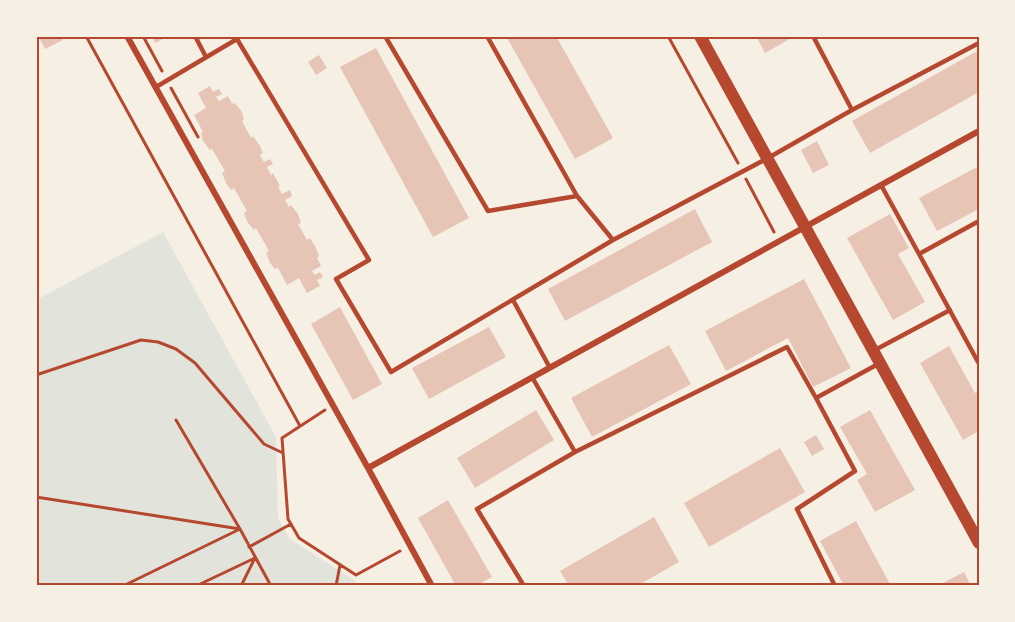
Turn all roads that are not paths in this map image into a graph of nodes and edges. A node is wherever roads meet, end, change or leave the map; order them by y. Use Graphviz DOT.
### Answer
graph roads {
  1 [pos="127,36"];
  2 [pos="195,36"];
  3 [pos="385,36"];
  4 [pos="487,36"];
  5 [pos="700,36"];
  6 [pos="813,36"];
  7 [pos="239,37"];
  8 [pos="979,43"];
  9 [pos="206,57"];
  10 [pos="156,87"];
  11 [pos="852,110"];
  12 [pos="979,131"];
  13 [pos="768,158"];
  14 [pos="881,185"];
  15 [pos="577,196"];
  16 [pos="979,221"];
  17 [pos="805,227"];
  18 [pos="613,240"];
  19 [pos="919,254"];
  20 [pos="513,300"];
  21 [pos="950,310"];
  22 [pos="873,351"];
  23 [pos="979,361"];
  24 [pos="880,363"];
  25 [pos="550,368"];
  26 [pos="532,377"];
  27 [pos="816,398"];
  28 [pos="576,452"];
  29 [pos="368,468"];
  30 [pos="979,543"];
  31 [pos="432,586"];
  32 [pos="524,586"];
  33 [pos="835,586"];
  1 -- 10 [label="street"];
  2 -- 9 [label="lane"];
  3 -- 15 [label="lane"];
  4 -- 15 [label="lane"];
  5 -- 13 [label="main road"];
  6 -- 11 [label="lane"];
  7 -- 9 [label="lane"];
  7 -- 20 [label="lane"];
  8 -- 11 [label="lane"];
  9 -- 10 [label="lane"];
  10 -- 29 [label="street"];
  11 -- 13 [label="lane"];
  12 -- 14 [label="street"];
  13 -- 17 [label="main road"];
  13 -- 18 [label="lane"];
  14 -- 17 [label="street"];
  14 -- 19 [label="lane"];
  15 -- 18 [label="lane"];
  16 -- 19 [label="lane"];
  17 -- 22 [label="main road"];
  17 -- 25 [label="street"];
  18 -- 20 [label="lane"];
  19 -- 21 [label="lane"];
  20 -- 25 [label="lane"];
  21 -- 22 [label="lane"];
  21 -- 23 [label="lane"];
  22 -- 24 [label="main road"];
  24 -- 27 [label="lane"];
  24 -- 30 [label="main road"];
  25 -- 26 [label="street"];
  26 -- 28 [label="lane"];
  26 -- 29 [label="street"];
  27 -- 28 [label="lane"];
  27 -- 33 [label="lane"];
  28 -- 32 [label="lane"];
  29 -- 31 [label="street"];
}
